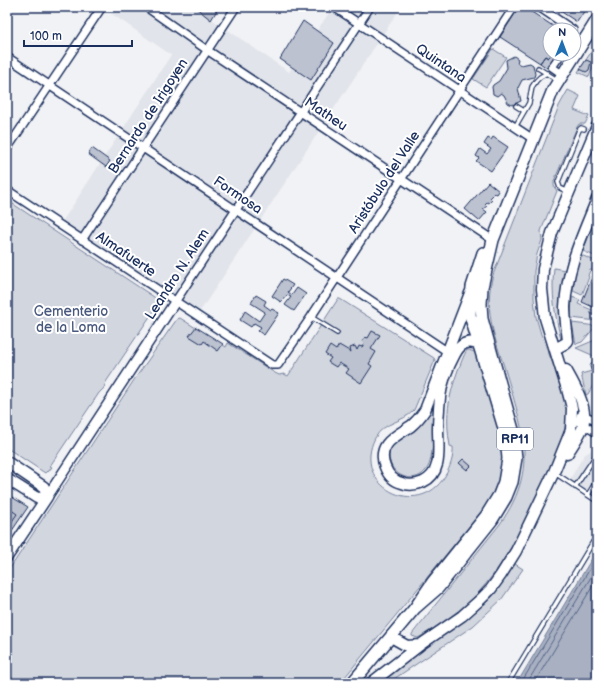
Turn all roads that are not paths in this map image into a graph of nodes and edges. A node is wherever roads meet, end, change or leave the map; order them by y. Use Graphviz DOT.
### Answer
graph roads {
  1 [pos="102,7"];
  2 [pos="146,7"];
  3 [pos="236,7"];
  4 [pos="334,7"];
  5 [pos="370,7"];
  6 [pos="514,7"];
  7 [pos="539,7"];
  8 [pos="597,20"];
  9 [pos="562,22"];
  10 [pos="359,24"];
  11 [pos="582,36"];
  12 [pos="582,38"];
  13 [pos="585,38"];
  14 [pos="207,50"];
  15 [pos="7,57"];
  16 [pos="555,62"];
  17 [pos="538,68"];
  18 [pos="547,74"];
  19 [pos="560,77"];
  20 [pos="50,85"];
  21 [pos="460,91"];
  22 [pos="516,106"];
  23 [pos="524,111"];
  24 [pos="300,112"];
  25 [pos="597,126"];
  26 [pos="515,128"];
  27 [pos="584,129"];
  28 [pos="533,140"];
  29 [pos="144,148"];
  30 [pos="7,149"];
  31 [pos="401,180"];
  32 [pos="7,190"];
  33 [pos="569,192"];
  34 [pos="597,199"];
  35 [pos="236,209"];
  36 [pos="82,240"];
  37 [pos="493,240"];
  38 [pos="337,277"];
  39 [pos="472,290"];
  40 [pos="175,302"];
  41 [pos="311,317"];
  42 [pos="337,333"];
  43 [pos="479,344"];
  44 [pos="555,349"];
  45 [pos="451,354"];
  46 [pos="272,365"];
  47 [pos="572,418"];
  48 [pos="584,420"];
  49 [pos="597,420"];
  50 [pos="597,432"];
  51 [pos="597,454"];
  52 [pos="7,462"];
  53 [pos="554,472"];
  54 [pos="7,479"];
  55 [pos="597,480"];
  56 [pos="575,487"];
  57 [pos="588,495"];
  58 [pos="47,497"];
  59 [pos="597,501"];
  60 [pos="597,543"];
  61 [pos="7,556"];
  62 [pos="415,608"];
  63 [pos="391,637"];
  64 [pos="420,645"];
  65 [pos="352,683"];
  66 [pos="371,683"];
  67 [pos="508,683"];
  1 -- 20 [label="street"];
  2 -- 14 [label="street, Matheu"];
  3 -- 14 [label="street, Bernardo de Irigoyen"];
  4 -- 10 [label="street, Quintana"];
  5 -- 10 [label="street, Leandro N. Alem"];
  6 -- 21 [label="street, Aristóbulo del Valle"];
  7 -- 9 [label="street"];
  8 -- 13 [label="main road, RP11"];
  10 -- 21 [label="street, Quintana"];
  10 -- 24 [label="street, Leandro N. Alem"];
  11 -- 13 [label="street"];
  12 -- 13 [label="street"];
  13 -- 19 [label="main road, RP11"];
  14 -- 24 [label="street, Matheu"];
  14 -- 29 [label="street, Bernardo de Irigoyen"];
  15 -- 20 [label="street, Formosa"];
  16 -- 19 [label="street"];
  17 -- 18 [label="lane"];
  18 -- 19 [label="lane"];
  18 -- 23 [label="lane"];
  19 -- 28 [label="main road, RP11"];
  20 -- 29 [label="street, Formosa"];
  20 -- 30 [label="street"];
  21 -- 26 [label="street, Quintana"];
  21 -- 31 [label="street, Aristóbulo del Valle"];
  22 -- 23 [label="lane"];
  23 -- 26 [label="lane"];
  24 -- 31 [label="street, Matheu"];
  24 -- 35 [label="street, Leandro N. Alem"];
  25 -- 33 [label="main road"];
  26 -- 28 [label="street, Quintana"];
  27 -- 33 [label="lane"];
  28 -- 37 [label="main road, RP11"];
  29 -- 35 [label="street, Formosa"];
  29 -- 36 [label="street, Bernardo de Irigoyen"];
  31 -- 37 [label="street, Matheu"];
  31 -- 38 [label="street, Aristóbulo del Valle"];
  32 -- 36 [label="street, Almafuerte"];
  33 -- 44 [label="main road"];
  34 -- 44 [label="main road"];
  35 -- 38 [label="street, Formosa"];
  35 -- 40 [label="street, Leandro N. Alem"];
  36 -- 40 [label="street, Almafuerte"];
  37 -- 39 [label="main road, RP11"];
  37 -- 62 [label="main road, RP11"];
  38 -- 41 [label="street, Aristóbulo del Valle"];
  38 -- 45 [label="street, Formosa"];
  39 -- 43 [label="main road, RP11"];
  39 -- 45 [label="main road"];
  40 -- 46 [label="street, Almafuerte"];
  40 -- 58 [label="street, Leandro N. Alem"];
  41 -- 42 [label="lane"];
  41 -- 46 [label="street, Aristóbulo del Valle"];
  43 -- 45 [label="main road"];
  43 -- 62 [label="main road, RP11"];
  44 -- 47 [label="main road"];
  44 -- 48 [label="main road"];
  45 -- 45 [label="main road"];
  47 -- 48 [label="street"];
  47 -- 53 [label="main road"];
  48 -- 49 [label="street"];
  48 -- 50 [label="street"];
  48 -- 53 [label="main road"];
  51 -- 56 [label="lane"];
  52 -- 58 [label="main road"];
  53 -- 56 [label="lane"];
  53 -- 64 [label="main road"];
  54 -- 58 [label="main road"];
  55 -- 57 [label="lane"];
  56 -- 57 [label="lane"];
  57 -- 59 [label="lane"];
  58 -- 61 [label="main road, Leandro N. Alem"];
  60 -- 67 [label="lane"];
  62 -- 63 [label="main road, RP11"];
  63 -- 64 [label="main road"];
  63 -- 65 [label="main road, RP11"];
  64 -- 66 [label="main road"];
}
